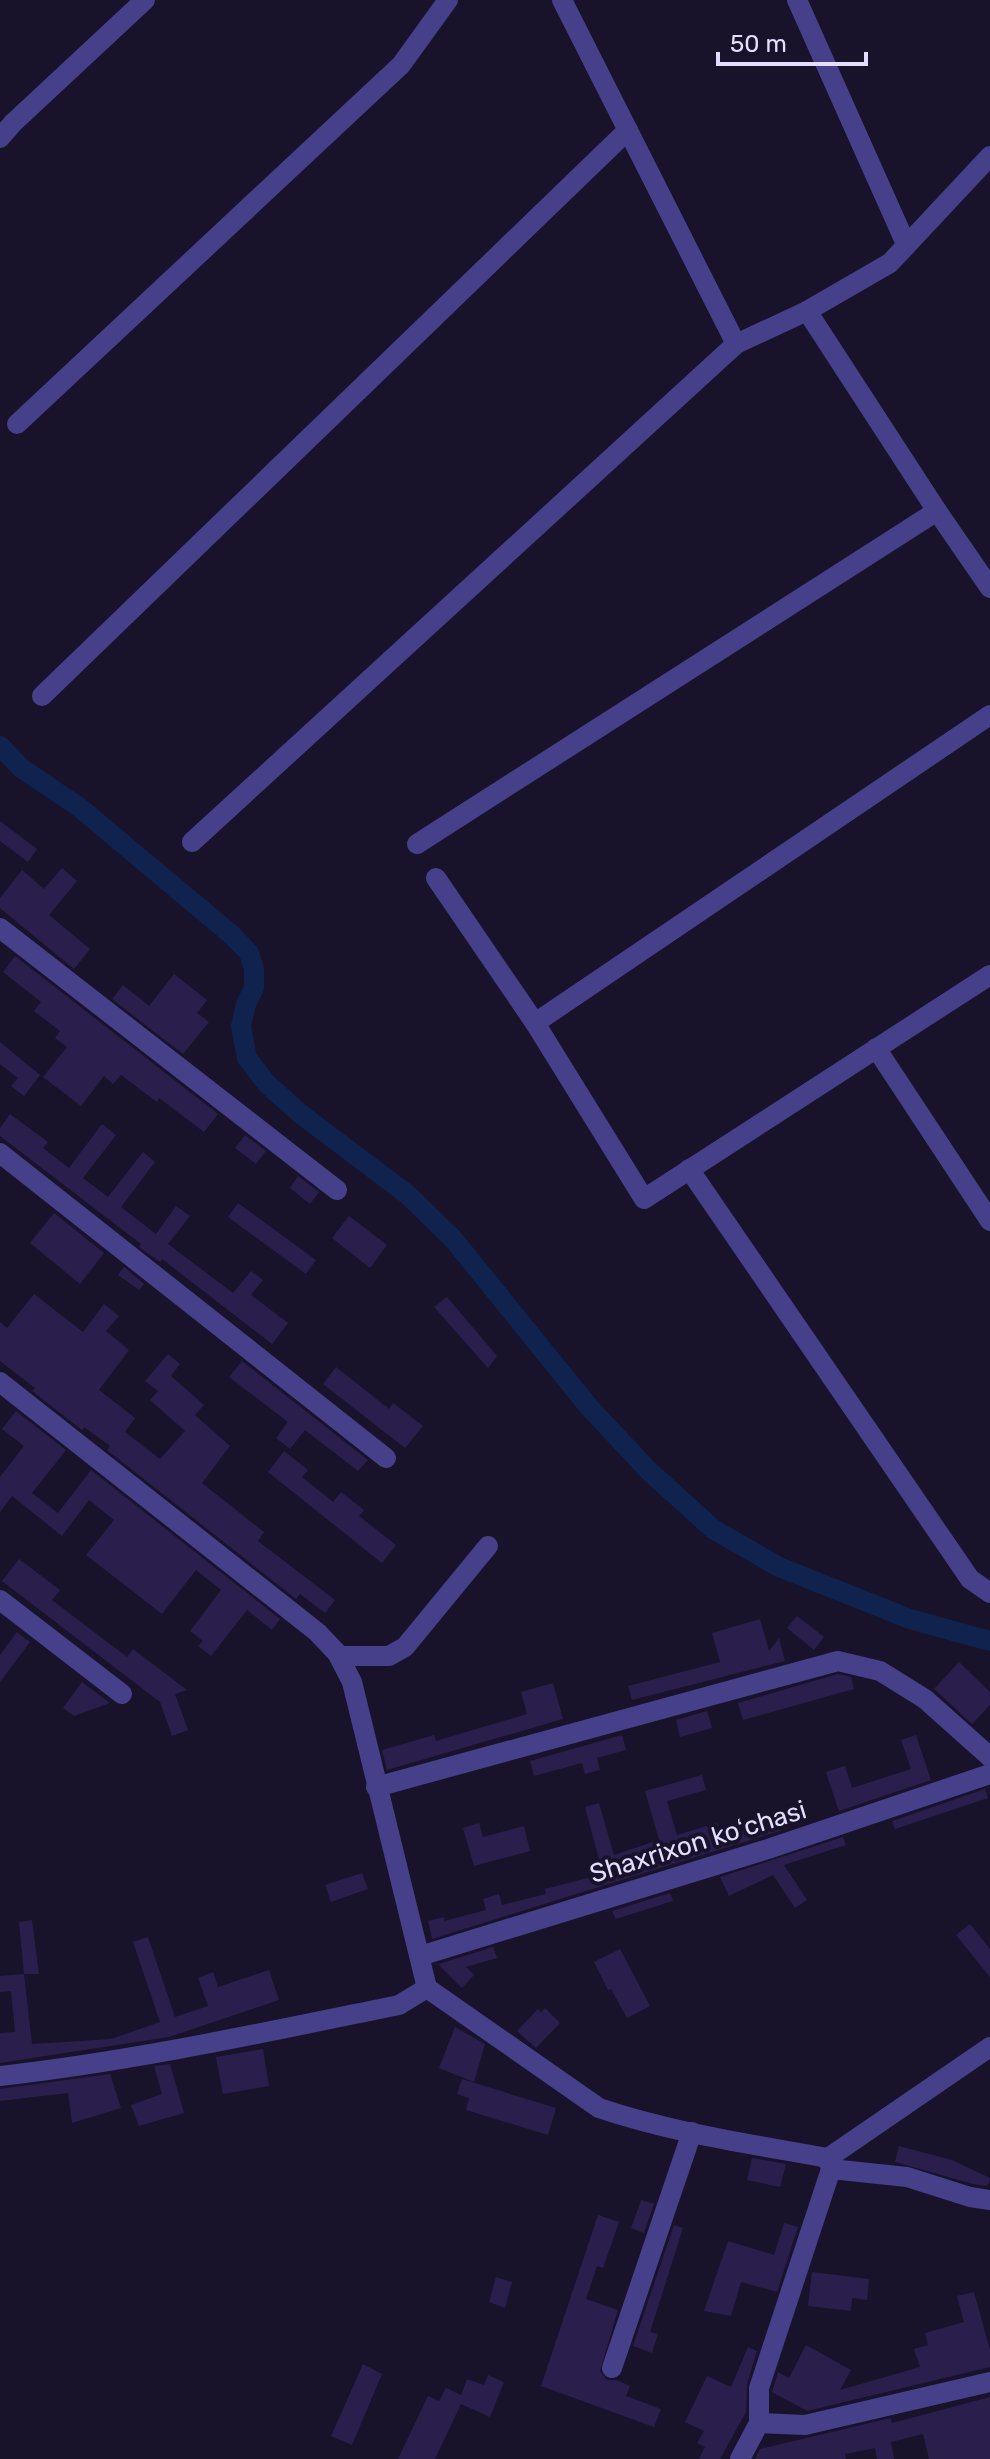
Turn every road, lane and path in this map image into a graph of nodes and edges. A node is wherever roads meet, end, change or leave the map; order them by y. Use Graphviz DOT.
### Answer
graph roads {
  1 [pos="145,0"];
  2 [pos="448,0"];
  3 [pos="562,0"];
  4 [pos="797,0"];
  5 [pos="628,130"];
  6 [pos="0,138"];
  7 [pos="990,156"];
  8 [pos="906,244"];
  9 [pos="807,311"];
  10 [pos="736,344"];
  11 [pos="17,424"];
  12 [pos="937,511"];
  13 [pos="990,588"];
  14 [pos="42,696"];
  15 [pos="990,715"];
  16 [pos="192,842"];
  17 [pos="417,844"];
  18 [pos="436,878"];
  19 [pos="0,928"];
  20 [pos="990,975"];
  21 [pos="535,1023"];
  22 [pos="876,1048"];
  23 [pos="0,1153"];
  24 [pos="689,1169"];
  25 [pos="337,1190"];
  26 [pos="990,1221"];
  27 [pos="0,1382"];
  28 [pos="386,1458"];
  29 [pos="488,1546"];
  30 [pos="990,1593"];
  31 [pos="0,1600"];
  32 [pos="339,1656"];
  33 [pos="122,1694"];
  34 [pos="990,1757"];
  35 [pos="990,1774"];
  36 [pos="376,1787"];
  37 [pos="420,1956"];
  38 [pos="427,1988"];
  39 [pos="990,2047"];
  40 [pos="0,2076"];
  41 [pos="692,2132"];
  42 [pos="830,2163"];
  43 [pos="990,2200"];
  44 [pos="612,2368"];
  45 [pos="990,2382"];
  46 [pos="759,2423"];
  47 [pos="740,2459"];
  1 -- 6 [label="street"];
  2 -- 11 [label="street"];
  3 -- 5 [label="street"];
  4 -- 8 [label="street"];
  5 -- 10 [label="street"];
  5 -- 14 [label="street"];
  7 -- 8 [label="street"];
  8 -- 9 [label="street"];
  9 -- 10 [label="street"];
  9 -- 12 [label="street"];
  10 -- 16 [label="street"];
  12 -- 13 [label="street"];
  12 -- 17 [label="street"];
  15 -- 21 [label="street"];
  18 -- 21 [label="street"];
  19 -- 25 [label="street"];
  20 -- 22 [label="street"];
  21 -- 24 [label="street"];
  22 -- 24 [label="street"];
  22 -- 26 [label="street"];
  23 -- 28 [label="street"];
  24 -- 30 [label="street"];
  27 -- 32 [label="street"];
  29 -- 32 [label="street"];
  31 -- 33 [label="street"];
  32 -- 36 [label="street"];
  34 -- 36 [label="street"];
  35 -- 37 [label="street, Shaxrixon koʻchasi"];
  36 -- 37 [label="street"];
  37 -- 38 [label="street"];
  38 -- 40 [label="street"];
  38 -- 41 [label="street"];
  39 -- 42 [label="street"];
  41 -- 42 [label="street"];
  41 -- 44 [label="street"];
  42 -- 43 [label="street"];
  42 -- 46 [label="street"];
  45 -- 46 [label="street"];
  46 -- 47 [label="street"];
}
